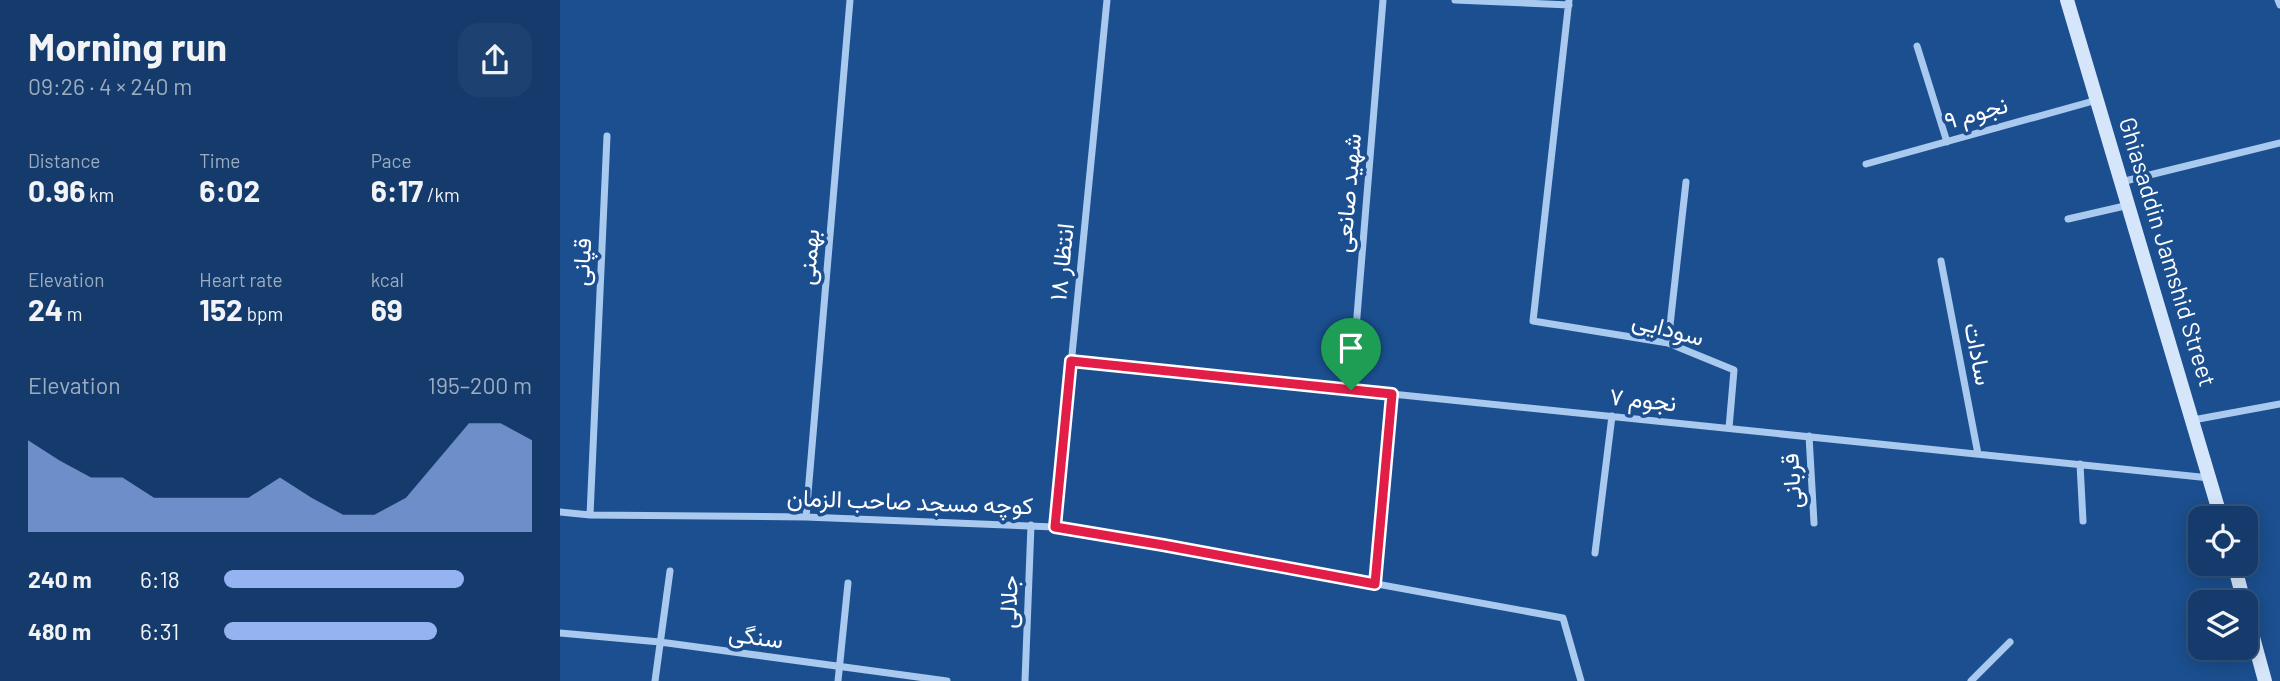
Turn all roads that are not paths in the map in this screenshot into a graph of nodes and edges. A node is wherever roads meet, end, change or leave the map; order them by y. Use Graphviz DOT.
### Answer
graph roads {
  1 [pos="850,0"];
  2 [pos="1107,0"];
  3 [pos="1383,0"];
  4 [pos="1455,0"];
  5 [pos="2067,0"];
  6 [pos="1569,2"];
  7 [pos="1917,46"];
  8 [pos="2097,100"];
  9 [pos="607,136"];
  10 [pos="1947,142"];
  11 [pos="2280,143"];
  12 [pos="1866,164"];
  13 [pos="1686,182"];
  14 [pos="2121,183"];
  15 [pos="2129,205"];
  16 [pos="2068,219"];
  17 [pos="1941,261"];
  18 [pos="1668,344"];
  19 [pos="1071,361"];
  20 [pos="1351,390"];
  21 [pos="1392,394"];
  22 [pos="2280,404"];
  23 [pos="1612,416"];
  24 [pos="2193,420"];
  25 [pos="1729,428"];
  26 [pos="1808,436"];
  27 [pos="1978,454"];
  28 [pos="2080,464"];
  29 [pos="2211,478"];
  30 [pos="2218,506"];
  31 [pos="560,512"];
  32 [pos="590,515"];
  33 [pos="806,517"];
  34 [pos="2083,521"];
  35 [pos="1814,523"];
  36 [pos="1031,525"];
  37 [pos="1055,527"];
  38 [pos="1595,553"];
  39 [pos="670,571"];
  40 [pos="848,583"];
  41 [pos="1375,584"];
  42 [pos="560,633"];
  43 [pos="660,642"];
  44 [pos="2010,642"];
  45 [pos="2258,655"];
  46 [pos="839,668"];
  47 [pos="655,681"];
  48 [pos="838,681"];
  49 [pos="947,681"];
  50 [pos="1025,681"];
  51 [pos="1581,681"];
  52 [pos="1971,681"];
  53 [pos="2265,681"];
  1 -- 33 [label="street, بهمنی"];
  2 -- 19 [label="street, انتظار ۱۸"];
  3 -- 20 [label="street, شهید صانعی"];
  4 -- 6 [label="street"];
  5 -- 8 [label="main road, Ghiasaddin Jamshid Street"];
  6 -- 18 [label="street, سودایی"];
  7 -- 10 [label="street"];
  8 -- 10 [label="street, نجوم ۹"];
  8 -- 14 [label="main road, Ghiasaddin Jamshid Street"];
  9 -- 32 [label="street, قپانی"];
  10 -- 12 [label="street, نجوم ۹"];
  11 -- 14 [label="street"];
  13 -- 18 [label="street"];
  14 -- 15 [label="main road, Ghiasaddin Jamshid Street"];
  15 -- 16 [label="street"];
  15 -- 24 [label="main road, Ghiasaddin Jamshid Street"];
  17 -- 27 [label="street, سادات"];
  18 -- 25 [label="street, سودایی"];
  19 -- 20 [label="street, نجوم ۷"];
  19 -- 37 [label="street, انتظار ۱۸"];
  20 -- 21 [label="street, نجوم ۷"];
  21 -- 23 [label="street, نجوم ۷"];
  21 -- 41 [label="street"];
  22 -- 24 [label="street"];
  23 -- 25 [label="street, نجوم ۷"];
  23 -- 38 [label="street"];
  24 -- 29 [label="main road, Ghiasaddin Jamshid Street"];
  25 -- 26 [label="street, نجوم ۷"];
  26 -- 27 [label="street, نجوم ۷"];
  26 -- 35 [label="street, قربانی"];
  27 -- 28 [label="street, نجوم ۷"];
  28 -- 29 [label="street, نجوم ۷"];
  28 -- 34 [label="street"];
  29 -- 30 [label="main road, Ghiasaddin Jamshid Street"];
  31 -- 32 [label="street, کوچه مسجد صاحب الزمان"];
  32 -- 33 [label="street, کوچه مسجد صاحب الزمان"];
  33 -- 36 [label="street, کوچه مسجد صاحب الزمان"];
  36 -- 37 [label="street, کوچه مسجد صاحب الزمان"];
  36 -- 50 [label="street, جلالی"];
  37 -- 41 [label="street, کوچه مسجد صاحب الزمان"];
  39 -- 43 [label="street"];
  40 -- 46 [label="street"];
  41 -- 51 [label="street, کوچه مسجد صاحب الزمان"];
  42 -- 43 [label="street, سنگی"];
  43 -- 46 [label="street, سنگی"];
  43 -- 47 [label="street"];
  44 -- 52 [label="street"];
  45 -- 53 [label="main road"];
  46 -- 48 [label="street"];
  46 -- 49 [label="street, سنگی"];
}
